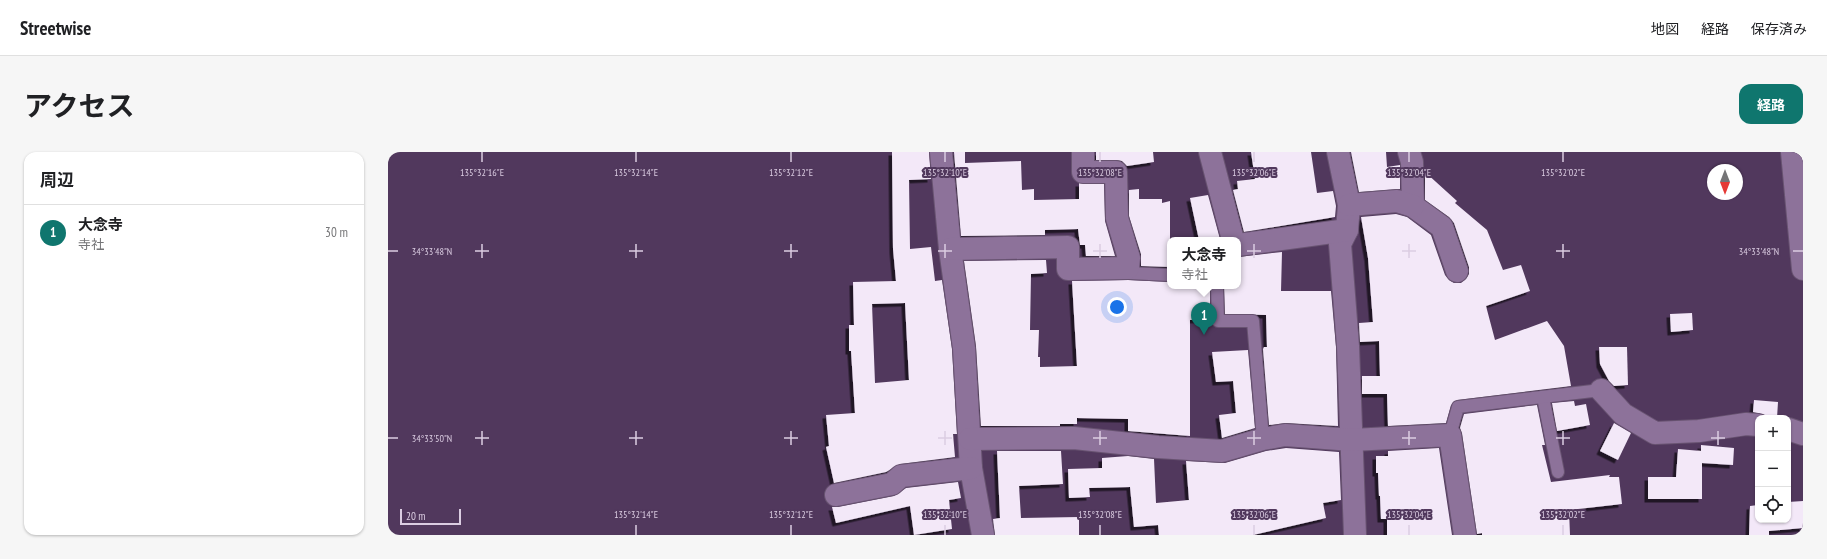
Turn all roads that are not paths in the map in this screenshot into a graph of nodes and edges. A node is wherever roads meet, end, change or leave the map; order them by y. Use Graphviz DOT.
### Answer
graph roads {
  1 [pos="941,152"];
  2 [pos="1083,152"];
  3 [pos="1210,152"];
  4 [pos="1338,152"];
  5 [pos="1409,152"];
  6 [pos="1792,152"];
  7 [pos="1349,205"];
  8 [pos="1413,206"];
  9 [pos="1347,230"];
  10 [pos="1232,237"];
  11 [pos="1241,245"];
  12 [pos="950,250"];
  13 [pos="1128,268"];
  14 [pos="1803,269"];
  15 [pos="1457,271"];
  16 [pos="1167,275"];
  17 [pos="1217,289"];
  18 [pos="1601,390"];
  19 [pos="1542,397"];
  20 [pos="1755,425"];
  21 [pos="1791,430"];
  22 [pos="1803,434"];
  23 [pos="1450,435"];
  24 [pos="1263,439"];
  25 [pos="970,440"];
  26 [pos="1352,440"];
  27 [pos="971,468"];
  28 [pos="1558,472"];
  29 [pos="836,495"];
  30 [pos="983,535"];
  31 [pos="1355,535"];
  32 [pos="1465,535"];
  1 -- 12 [label="street"];
  2 -- 13 [label="street"];
  3 -- 10 [label="street"];
  4 -- 7 [label="street"];
  5 -- 8 [label="street"];
  6 -- 14 [label="street"];
  7 -- 8 [label="street"];
  7 -- 9 [label="street"];
  8 -- 15 [label="street"];
  9 -- 11 [label="street"];
  9 -- 26 [label="street"];
  12 -- 13 [label="street"];
  12 -- 25 [label="street"];
  13 -- 16 [label="lane"];
  17 -- 24 [label="lane"];
  18 -- 19 [label="lane"];
  18 -- 20 [label="street"];
  19 -- 23 [label="lane"];
  19 -- 28 [label="lane"];
  21 -- 22 [label="street"];
  23 -- 26 [label="street"];
  23 -- 32 [label="street"];
  24 -- 25 [label="street"];
  24 -- 26 [label="street"];
  25 -- 27 [label="street"];
  26 -- 31 [label="street"];
  27 -- 29 [label="street"];
  27 -- 30 [label="street"];
}
